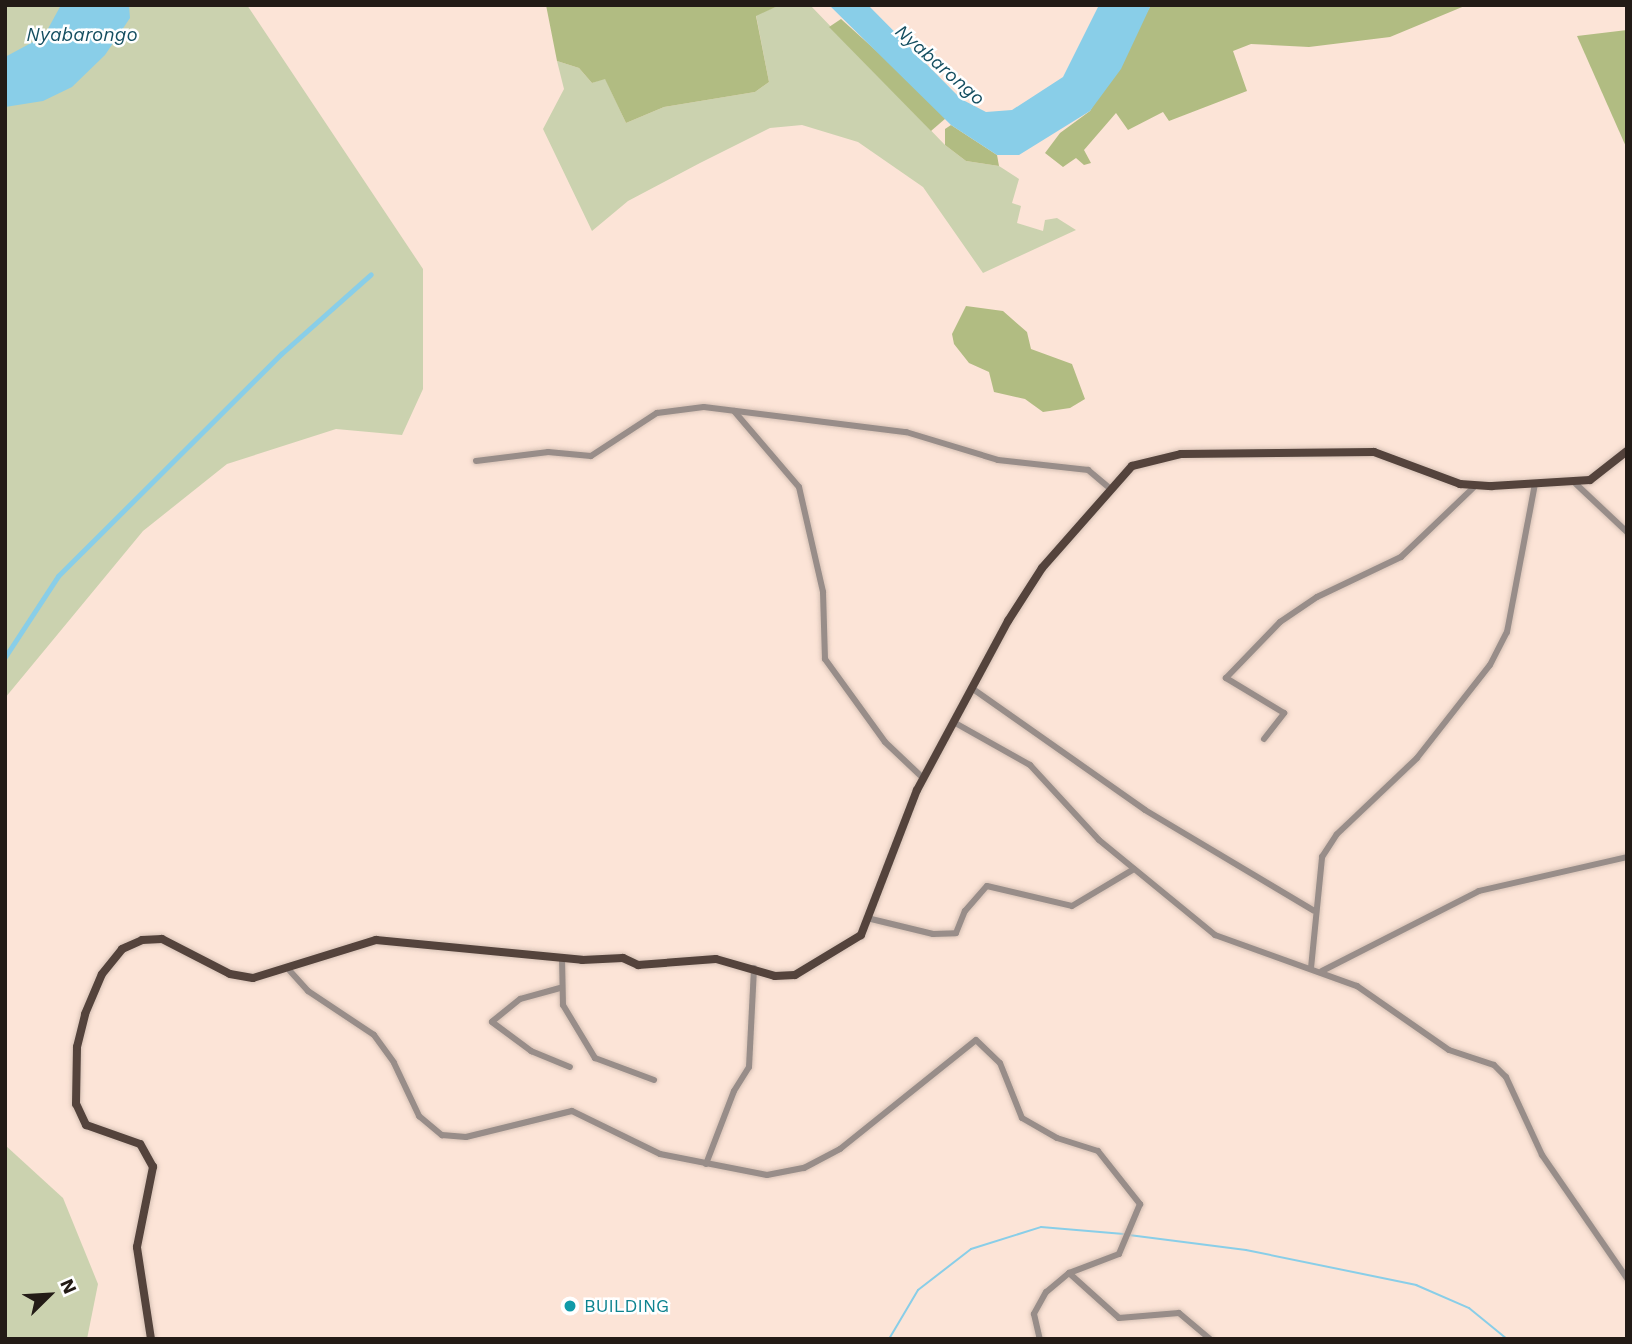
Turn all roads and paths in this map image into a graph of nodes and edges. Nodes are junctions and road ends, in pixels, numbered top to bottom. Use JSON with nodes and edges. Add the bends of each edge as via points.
{"nodes":[{"id":1,"x":734,"y":411,"type":"junction"},
{"id":2,"x":1627,"y":451,"type":"edge"},
{"id":3,"x":476,"y":461,"type":"dead end"},
{"id":4,"x":1575,"y":483,"type":"junction"},
{"id":5,"x":1535,"y":484,"type":"junction"},
{"id":6,"x":1108,"y":487,"type":"junction"},
{"id":7,"x":1474,"y":487,"type":"junction"},
{"id":8,"x":1627,"y":532,"type":"edge"},
{"id":9,"x":973,"y":689,"type":"junction"},
{"id":10,"x":957,"y":724,"type":"junction"},
{"id":11,"x":1264,"y":739,"type":"dead end"},
{"id":12,"x":923,"y":778,"type":"junction"},
{"id":13,"x":1627,"y":857,"type":"edge"},
{"id":14,"x":1134,"y":869,"type":"junction"},
{"id":15,"x":1313,"y":910,"type":"junction"},
{"id":16,"x":867,"y":918,"type":"junction"},
{"id":17,"x":562,"y":958,"type":"junction"},
{"id":18,"x":754,"y":968,"type":"junction"},
{"id":19,"x":1311,"y":968,"type":"junction"},
{"id":20,"x":290,"y":971,"type":"junction"},
{"id":21,"x":1322,"y":971,"type":"junction"},
{"id":22,"x":560,"y":988,"type":"junction"},
{"id":23,"x":570,"y":1067,"type":"dead end"},
{"id":24,"x":654,"y":1080,"type":"dead end"},
{"id":25,"x":706,"y":1164,"type":"junction"},
{"id":26,"x":1069,"y":1273,"type":"junction"},
{"id":27,"x":1627,"y":1278,"type":"edge"},
{"id":28,"x":151,"y":1339,"type":"edge"},
{"id":29,"x":1040,"y":1339,"type":"edge"},
{"id":30,"x":1210,"y":1339,"type":"edge"}],
"edges":[{"from":1,"to":3,"type":"street","via":[[704,407],[657,413],[591,456],[548,452]]},
{"from":1,"to":6,"type":"street","via":[[906,432],[998,460],[1088,470]]},
{"from":1,"to":12,"type":"street","via":[[799,487],[823,592],[825,659],[885,742]]},
{"from":2,"to":4,"type":"main road","via":[[1600,475]]},
{"from":4,"to":5,"type":"main road"},
{"from":4,"to":8,"type":"street"},
{"from":5,"to":7,"type":"main road"},
{"from":5,"to":15,"type":"street","via":[[1525,511],[1510,621],[1500,647],[1417,758],[1337,834],[1322,857]]},
{"from":6,"to":7,"type":"main road","via":[[1150,458],[1272,451],[1382,454]]},
{"from":6,"to":9,"type":"main road","via":[[1032,581]]},
{"from":7,"to":11,"type":"street","via":[[1401,557],[1317,597],[1280,622],[1226,678],[1284,713]]},
{"from":9,"to":10,"type":"main road"},
{"from":9,"to":15,"type":"street","via":[[1145,810]]},
{"from":10,"to":12,"type":"main road"},
{"from":10,"to":14,"type":"street","via":[[1030,765]]},
{"from":12,"to":16,"type":"main road"},
{"from":13,"to":21,"type":"street","via":[[1479,891]]},
{"from":14,"to":16,"type":"street","via":[[1072,906],[987,886],[965,911],[956,933],[933,934]]},
{"from":14,"to":19,"type":"street","via":[[1215,935]]},
{"from":15,"to":19,"type":"street"},
{"from":16,"to":18,"type":"main road","via":[[854,943],[794,975],[775,976]]},
{"from":17,"to":18,"type":"main road","via":[[623,958],[638,965],[666,966],[716,959]]},
{"from":17,"to":20,"type":"main road","via":[[376,940],[354,943]]},
{"from":17,"to":22,"type":"street"},
{"from":18,"to":25,"type":"street","via":[[749,1068],[734,1091]]},
{"from":19,"to":21,"type":"street"},
{"from":20,"to":25,"type":"street","via":[[308,991],[374,1035],[419,1116],[442,1135],[466,1138],[572,1111],[660,1154]]},
{"from":20,"to":28,"type":"main road","via":[[240,977],[162,939],[142,940],[112,957],[85,1014],[77,1047],[79,1113],[98,1133],[141,1144],[153,1167],[137,1247]]},
{"from":21,"to":27,"type":"street","via":[[1357,986],[1449,1050],[1494,1065],[1506,1077],[1542,1155]]},
{"from":22,"to":23,"type":"street","via":[[520,999],[492,1022],[531,1051]]},
{"from":22,"to":24,"type":"street","via":[[563,1005],[595,1058]]},
{"from":25,"to":26,"type":"street","via":[[767,1175],[804,1168],[875,1124],[952,1054],[976,1040],[1000,1063],[1023,1118],[1057,1138],[1098,1151],[1140,1204],[1119,1254]]},
{"from":26,"to":29,"type":"street","via":[[1037,1308]]},
{"from":26,"to":30,"type":"street","via":[[1119,1318],[1179,1313]]}]}
